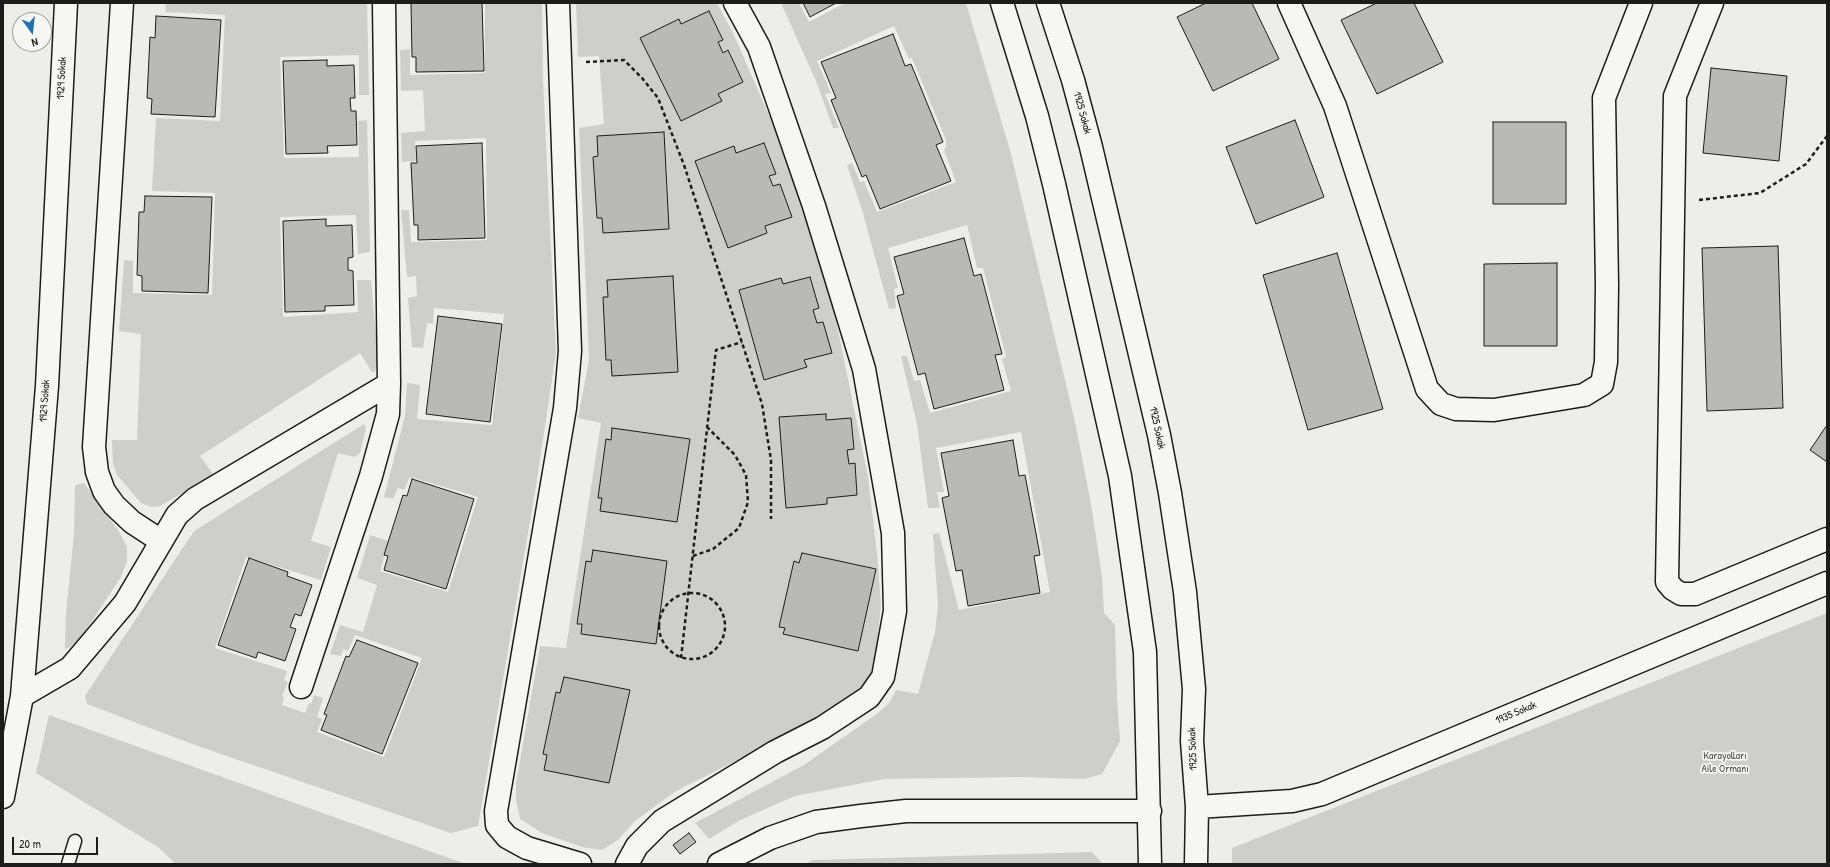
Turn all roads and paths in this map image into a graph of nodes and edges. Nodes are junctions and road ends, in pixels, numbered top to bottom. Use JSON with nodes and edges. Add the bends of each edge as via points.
{"nodes":[{"id":1,"x":66,"y":3,"type":"edge"},
{"id":2,"x":122,"y":3,"type":"edge"},
{"id":3,"x":384,"y":3,"type":"edge"},
{"id":4,"x":558,"y":3,"type":"edge"},
{"id":5,"x":735,"y":3,"type":"edge"},
{"id":6,"x":1002,"y":3,"type":"edge"},
{"id":7,"x":1048,"y":3,"type":"edge"},
{"id":8,"x":1289,"y":3,"type":"edge"},
{"id":9,"x":1641,"y":3,"type":"edge"},
{"id":10,"x":1712,"y":3,"type":"edge"},
{"id":11,"x":559,"y":64,"type":"junction"},
{"id":12,"x":1827,"y":136,"type":"edge"},
{"id":13,"x":1674,"y":203,"type":"junction"},
{"id":14,"x":742,"y":342,"type":"junction"},
{"id":15,"x":389,"y":384,"type":"junction"},
{"id":16,"x":707,"y":428,"type":"junction"},
{"id":17,"x":771,"y":519,"type":"dead end"},
{"id":18,"x":1827,"y":539,"type":"edge"},
{"id":19,"x":161,"y":541,"type":"junction"},
{"id":20,"x":693,"y":556,"type":"junction"},
{"id":21,"x":1827,"y":583,"type":"edge"},
{"id":22,"x":689,"y":593,"type":"junction"},
{"id":23,"x":681,"y":658,"type":"junction"},
{"id":24,"x":301,"y":687,"type":"dead end"},
{"id":25,"x":22,"y":696,"type":"junction"},
{"id":26,"x":3,"y":797,"type":"edge"},
{"id":27,"x":1197,"y":807,"type":"junction"},
{"id":28,"x":1150,"y":811,"type":"junction"},
{"id":29,"x":75,"y":840,"type":"dead end"},
{"id":30,"x":68,"y":864,"type":"edge"},
{"id":31,"x":580,"y":864,"type":"edge"},
{"id":32,"x":627,"y":864,"type":"edge"},
{"id":33,"x":719,"y":864,"type":"edge"},
{"id":34,"x":1150,"y":864,"type":"edge"},
{"id":35,"x":1196,"y":864,"type":"edge"}],
"edges":[{"from":1,"to":25,"type":"street","name":"1929 Sokak","via":[[47,386]]},
{"from":2,"to":19,"type":"street","via":[[94,446],[97,472],[104,491],[132,522]]},
{"from":3,"to":15,"type":"street"},
{"from":4,"to":11,"type":"street"},
{"from":5,"to":32,"type":"street","via":[[761,54],[814,206],[864,369],[893,533],[895,611],[883,677],[869,698],[662,821],[637,846]]},
{"from":6,"to":28,"type":"street","via":[[1037,116],[1052,176],[1120,476],[1145,652]]},
{"from":7,"to":27,"type":"street","name":"1925 Sokak","via":[[1091,147],[1158,428],[1169,486],[1185,592],[1194,689],[1192,741]]},
{"from":8,"to":9,"type":"street","via":[[1335,106],[1427,389],[1441,404],[1456,409],[1494,410],[1584,395],[1602,384],[1606,362],[1608,285],[1604,98]]},
{"from":10,"to":13,"type":"street","via":[[1675,96]]},
{"from":11,"to":14,"type":"path","via":[[624,60],[658,98],[684,164]]},
{"from":11,"to":31,"type":"street","via":[[570,351],[565,408],[496,811],[497,826],[506,837],[527,848]]},
{"from":12,"to":13,"type":"path","via":[[1806,164],[1760,193]]},
{"from":13,"to":18,"type":"street","via":[[1668,582],[1672,589],[1681,594],[1695,594]]},
{"from":14,"to":16,"type":"path","via":[[716,350]]},
{"from":14,"to":17,"type":"path","via":[[762,404],[771,460]]},
{"from":15,"to":19,"type":"street","via":[[195,499],[177,515]]},
{"from":15,"to":24,"type":"street","via":[[388,414],[371,476]]},
{"from":16,"to":20,"type":"path"},
{"from":16,"to":20,"type":"path","via":[[735,455],[746,475],[748,502],[739,528],[713,550]]},
{"from":19,"to":25,"type":"street","via":[[125,603],[70,668]]},
{"from":20,"to":22,"type":"path"},
{"from":21,"to":27,"type":"street","name":"1935 Sokak","via":[[1322,794],[1292,801]]},
{"from":22,"to":23,"type":"path"},
{"from":22,"to":23,"type":"path","via":[[674,598],[666,605],[658,625],[664,645]]},
{"from":22,"to":23,"type":"path","via":[[705,596],[714,602],[721,610],[724,632],[713,651],[703,657]]},
{"from":25,"to":26,"type":"street","name":"1929 Sokak"},
{"from":27,"to":35,"type":"street","name":"1925 Sokak"},
{"from":28,"to":33,"type":"street","via":[[906,811],[861,816],[816,822],[770,838]]},
{"from":28,"to":34,"type":"street"},
{"from":29,"to":30,"type":"lane"}]}
